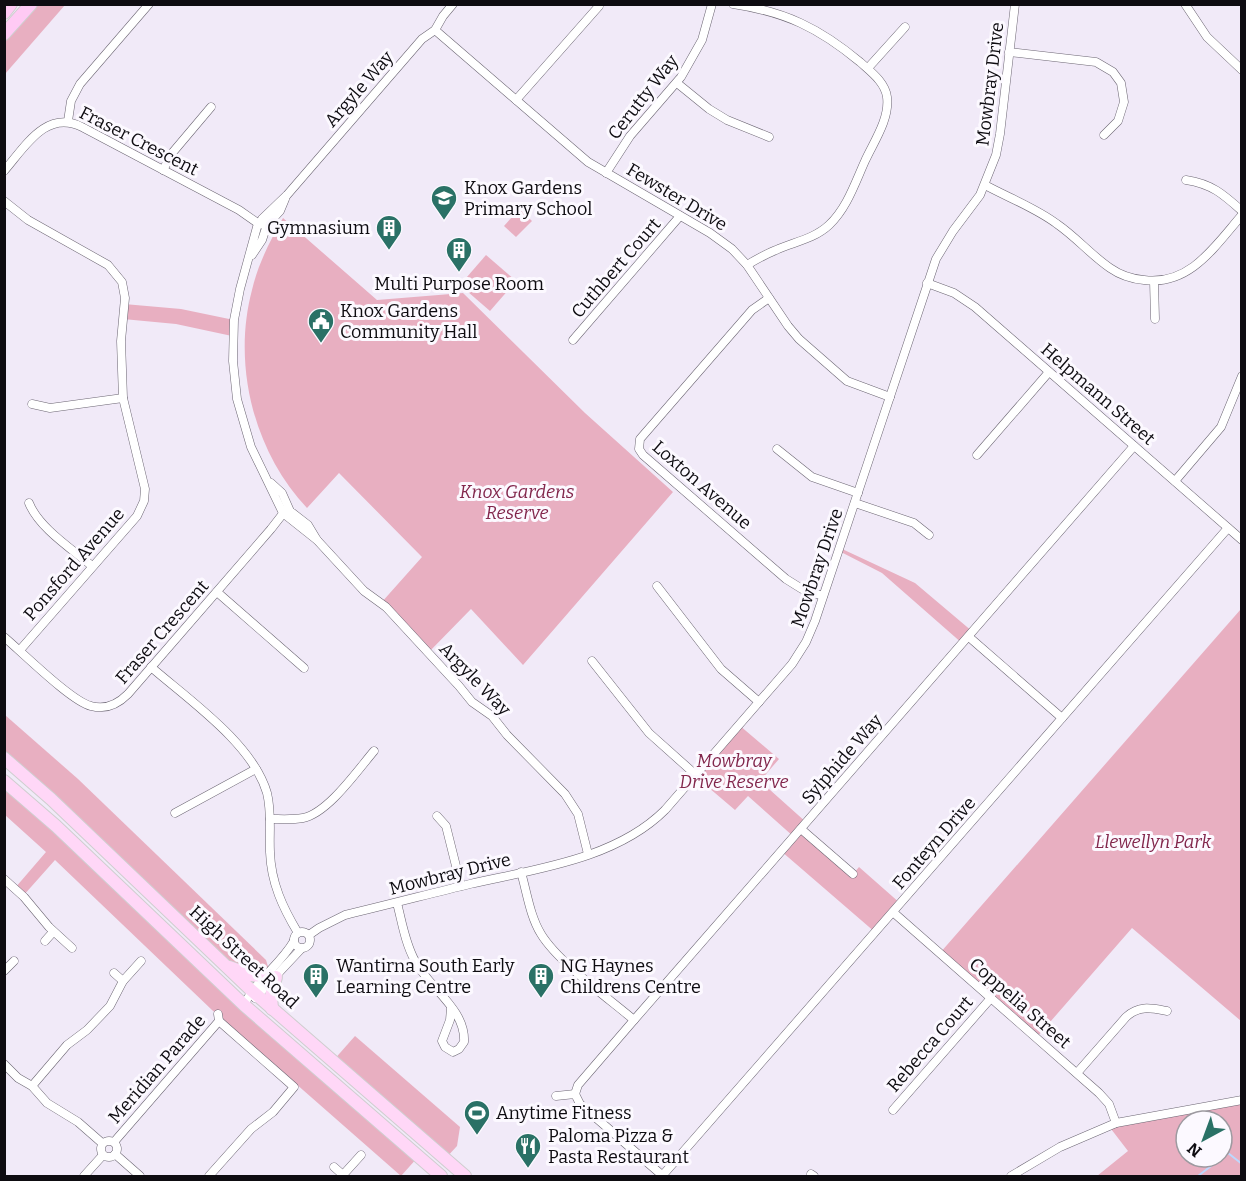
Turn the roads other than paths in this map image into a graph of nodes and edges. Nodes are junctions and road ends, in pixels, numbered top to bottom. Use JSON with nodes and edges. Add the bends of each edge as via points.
{"nodes":[{"id":1,"x":11,"y":4,"type":"edge"},
{"id":2,"x":31,"y":4,"type":"edge"},
{"id":3,"x":149,"y":4,"type":"edge"},
{"id":4,"x":453,"y":4,"type":"edge"},
{"id":5,"x":712,"y":4,"type":"edge"},
{"id":6,"x":733,"y":4,"type":"edge"},
{"id":7,"x":1014,"y":4,"type":"edge"},
{"id":8,"x":1185,"y":4,"type":"edge"},
{"id":9,"x":599,"y":6,"type":"edge"},
{"id":10,"x":4,"y":13,"type":"edge"},
{"id":11,"x":905,"y":27,"type":"dead end"},
{"id":12,"x":435,"y":30,"type":"junction"},
{"id":13,"x":4,"y":34,"type":"edge"},
{"id":14,"x":1009,"y":52,"type":"junction"},
{"id":15,"x":868,"y":69,"type":"junction"},
{"id":16,"x":1242,"y":70,"type":"edge"},
{"id":17,"x":677,"y":83,"type":"junction"},
{"id":18,"x":516,"y":100,"type":"junction"},
{"id":19,"x":211,"y":107,"type":"dead end"},
{"id":20,"x":68,"y":121,"type":"junction"},
{"id":21,"x":1104,"y":135,"type":"dead end"},
{"id":22,"x":769,"y":137,"type":"dead end"},
{"id":23,"x":163,"y":170,"type":"junction"},
{"id":24,"x":4,"y":171,"type":"edge"},
{"id":25,"x":606,"y":173,"type":"junction"},
{"id":26,"x":1186,"y":180,"type":"dead end"},
{"id":27,"x":985,"y":185,"type":"junction"},
{"id":28,"x":4,"y":201,"type":"edge"},
{"id":29,"x":1242,"y":213,"type":"edge"},
{"id":30,"x":680,"y":216,"type":"junction"},
{"id":31,"x":263,"y":223,"type":"junction"},
{"id":32,"x":747,"y":265,"type":"junction"},
{"id":33,"x":1154,"y":281,"type":"junction"},
{"id":34,"x":927,"y":283,"type":"junction"},
{"id":35,"x":769,"y":298,"type":"junction"},
{"id":36,"x":1155,"y":319,"type":"dead end"},
{"id":37,"x":573,"y":340,"type":"dead end"},
{"id":38,"x":1049,"y":372,"type":"junction"},
{"id":39,"x":1242,"y":376,"type":"edge"},
{"id":40,"x":890,"y":397,"type":"junction"},
{"id":41,"x":123,"y":398,"type":"junction"},
{"id":42,"x":32,"y":404,"type":"dead end"},
{"id":43,"x":1134,"y":446,"type":"junction"},
{"id":44,"x":777,"y":449,"type":"dead end"},
{"id":45,"x":976,"y":455,"type":"dead end"},
{"id":46,"x":1175,"y":481,"type":"junction"},
{"id":47,"x":858,"y":493,"type":"junction"},
{"id":48,"x":29,"y":503,"type":"dead end"},
{"id":49,"x":855,"y":503,"type":"junction"},
{"id":50,"x":288,"y":513,"type":"junction"},
{"id":51,"x":1228,"y":528,"type":"junction"},
{"id":52,"x":928,"y":535,"type":"dead end"},
{"id":53,"x":1242,"y":540,"type":"edge"},
{"id":54,"x":92,"y":566,"type":"junction"},
{"id":55,"x":657,"y":586,"type":"dead end"},
{"id":56,"x":217,"y":592,"type":"junction"},
{"id":57,"x":823,"y":596,"type":"junction"},
{"id":58,"x":4,"y":637,"type":"edge"},
{"id":59,"x":969,"y":637,"type":"junction"},
{"id":60,"x":20,"y":650,"type":"junction"},
{"id":61,"x":592,"y":661,"type":"dead end"},
{"id":62,"x":151,"y":667,"type":"junction"},
{"id":63,"x":304,"y":668,"type":"dead end"},
{"id":64,"x":759,"y":702,"type":"junction"},
{"id":65,"x":1062,"y":718,"type":"junction"},
{"id":66,"x":374,"y":751,"type":"dead end"},
{"id":67,"x":4,"y":758,"type":"edge"},
{"id":68,"x":256,"y":769,"type":"junction"},
{"id":69,"x":696,"y":775,"type":"junction"},
{"id":70,"x":4,"y":781,"type":"edge"},
{"id":71,"x":175,"y":813,"type":"dead end"},
{"id":72,"x":437,"y":816,"type":"dead end"},
{"id":73,"x":270,"y":819,"type":"junction"},
{"id":74,"x":801,"y":829,"type":"junction"},
{"id":75,"x":588,"y":855,"type":"junction"},
{"id":76,"x":118,"y":863,"type":"junction"},
{"id":77,"x":521,"y":872,"type":"junction"},
{"id":78,"x":853,"y":874,"type":"dead end"},
{"id":79,"x":4,"y":879,"type":"edge"},
{"id":80,"x":113,"y":881,"type":"junction"},
{"id":81,"x":461,"y":886,"type":"junction"},
{"id":82,"x":397,"y":903,"type":"junction"},
{"id":83,"x":894,"y":913,"type":"junction"},
{"id":84,"x":53,"y":932,"type":"junction"},
{"id":85,"x":298,"y":933,"type":"junction"},
{"id":86,"x":309,"y":935,"type":"junction"},
{"id":87,"x":45,"y":941,"type":"dead end"},
{"id":88,"x":294,"y":941,"type":"junction"},
{"id":89,"x":72,"y":948,"type":"dead end"},
{"id":90,"x":301,"y":949,"type":"junction"},
{"id":91,"x":14,"y":961,"type":"dead end"},
{"id":92,"x":141,"y":961,"type":"dead end"},
{"id":93,"x":222,"y":964,"type":"junction"},
{"id":94,"x":5,"y":970,"type":"edge"},
{"id":95,"x":114,"y":973,"type":"dead end"},
{"id":96,"x":270,"y":976,"type":"junction"},
{"id":97,"x":123,"y":981,"type":"junction"},
{"id":98,"x":254,"y":993,"type":"junction"},
{"id":99,"x":991,"y":998,"type":"junction"},
{"id":100,"x":243,"y":1005,"type":"junction"},
{"id":101,"x":451,"y":1008,"type":"junction"},
{"id":102,"x":272,"y":1009,"type":"junction"},
{"id":103,"x":1167,"y":1011,"type":"dead end"},
{"id":104,"x":634,"y":1020,"type":"junction"},
{"id":105,"x":4,"y":1064,"type":"edge"},
{"id":106,"x":1077,"y":1073,"type":"junction"},
{"id":107,"x":32,"y":1086,"type":"junction"},
{"id":108,"x":575,"y":1094,"type":"junction"},
{"id":109,"x":556,"y":1096,"type":"dead end"},
{"id":110,"x":1242,"y":1100,"type":"edge"},
{"id":111,"x":893,"y":1110,"type":"dead end"},
{"id":112,"x":1116,"y":1123,"type":"junction"},
{"id":113,"x":114,"y":1142,"type":"junction"},
{"id":114,"x":102,"y":1143,"type":"junction"},
{"id":115,"x":115,"y":1154,"type":"junction"},
{"id":116,"x":103,"y":1155,"type":"junction"},
{"id":117,"x":361,"y":1155,"type":"dead end"},
{"id":118,"x":440,"y":1155,"type":"junction"},
{"id":119,"x":334,"y":1167,"type":"dead end"},
{"id":120,"x":84,"y":1176,"type":"edge"},
{"id":121,"x":140,"y":1176,"type":"edge"},
{"id":122,"x":209,"y":1176,"type":"edge"},
{"id":123,"x":342,"y":1176,"type":"edge"},
{"id":124,"x":441,"y":1176,"type":"edge"},
{"id":125,"x":447,"y":1176,"type":"edge"},
{"id":126,"x":465,"y":1176,"type":"edge"},
{"id":127,"x":662,"y":1176,"type":"edge"},
{"id":128,"x":1011,"y":1176,"type":"edge"}],
"edges":[{"from":1,"to":10,"type":"highway"},
{"from":2,"to":13,"type":"highway"},
{"from":3,"to":20,"type":"street","via":[[80,84],[71,101]]},
{"from":4,"to":12,"type":"street","name":"Argyle Way"},
{"from":5,"to":17,"type":"street","name":"Cerutty Way","via":[[702,40]]},
{"from":6,"to":15,"type":"street","via":[[803,23],[832,39]]},
{"from":7,"to":14,"type":"street","name":"Mowbray Drive"},
{"from":8,"to":16,"type":"street","via":[[1207,37]]},
{"from":9,"to":18,"type":"street"},
{"from":11,"to":15,"type":"street"},
{"from":12,"to":18,"type":"street","name":"Fewster Drive"},
{"from":12,"to":31,"type":"street","name":"Argyle Way","via":[[422,39]]},
{"from":14,"to":21,"type":"street","via":[[1096,62],[1113,72],[1121,83],[1124,102],[1118,121]]},
{"from":14,"to":27,"type":"street","name":"Mowbray Drive","via":[[1000,140]]},
{"from":15,"to":32,"type":"street","via":[[884,87],[886,112],[843,208],[820,232]]},
{"from":17,"to":22,"type":"street","via":[[727,120]]},
{"from":17,"to":25,"type":"street","name":"Cerutty Way","via":[[630,136]]},
{"from":18,"to":25,"type":"street","name":"Fewster Drive","via":[[581,157]]},
{"from":19,"to":23,"type":"street"},
{"from":20,"to":23,"type":"street","name":"Fraser Crescent"},
{"from":20,"to":24,"type":"street","name":"Fraser Crescent","via":[[42,129]]},
{"from":23,"to":31,"type":"street","name":"Fraser Crescent"},
{"from":25,"to":30,"type":"street","name":"Fewster Drive"},
{"from":26,"to":29,"type":"street","via":[[1218,191]]},
{"from":27,"to":33,"type":"street","via":[[1050,219],[1117,273]]},
{"from":27,"to":34,"type":"street","name":"Mowbray Drive","via":[[944,244]]},
{"from":28,"to":41,"type":"street","name":"Ponsford Avenue","via":[[28,220],[108,265],[120,277],[125,293]]},
{"from":29,"to":33,"type":"street","via":[[1196,266],[1177,276]]},
{"from":30,"to":32,"type":"street","name":"Fewster Drive","via":[[721,240]]},
{"from":30,"to":37,"type":"street","name":"Cuthbert Court"},
{"from":31,"to":50,"type":"street","via":[[240,289],[234,320],[233,372],[251,447]]},
{"from":32,"to":35,"type":"street","name":"Fewster Drive"},
{"from":33,"to":36,"type":"street"},
{"from":34,"to":38,"type":"street","name":"Helpmann Street","via":[[968,301]]},
{"from":34,"to":40,"type":"street","name":"Mowbray Drive"},
{"from":35,"to":40,"type":"street","name":"Fewster Drive","via":[[794,333],[841,376],[852,384]]},
{"from":35,"to":57,"type":"street","name":"Loxton Avenue","via":[[752,310],[678,394],[640,439],[639,449],[786,579]]},
{"from":38,"to":43,"type":"street","name":"Helpmann Street"},
{"from":38,"to":45,"type":"street"},
{"from":39,"to":46,"type":"street","via":[[1221,427]]},
{"from":40,"to":47,"type":"street","name":"Mowbray Drive"},
{"from":41,"to":42,"type":"street","via":[[50,408]]},
{"from":41,"to":54,"type":"street","name":"Ponsford Avenue","via":[[145,484],[144,501],[133,521]]},
{"from":43,"to":46,"type":"street","name":"Helpmann Street"},
{"from":43,"to":59,"type":"street","name":"Sylphide Way"},
{"from":44,"to":47,"type":"street","via":[[812,477]]},
{"from":46,"to":51,"type":"street","name":"Helpmann Street"},
{"from":47,"to":49,"type":"street","name":"Mowbray Drive"},
{"from":48,"to":54,"type":"street","via":[[41,522]]},
{"from":49,"to":52,"type":"street","via":[[914,523]]},
{"from":49,"to":57,"type":"street","name":"Mowbray Drive"},
{"from":50,"to":56,"type":"street","name":"Fraser Crescent"},
{"from":50,"to":75,"type":"street","name":"Argyle Way","via":[[368,595],[386,607],[472,702],[492,716],[565,794],[578,814]]},
{"from":51,"to":53,"type":"street","name":"Helpmann Street"},
{"from":51,"to":65,"type":"street","name":"Fonteyn Drive"},
{"from":54,"to":60,"type":"street","name":"Ponsford Avenue"},
{"from":55,"to":64,"type":"street","via":[[721,669]]},
{"from":56,"to":62,"type":"street","name":"Fraser Crescent"},
{"from":56,"to":63,"type":"street"},
{"from":57,"to":64,"type":"street","name":"Mowbray Drive","via":[[803,648]]},
{"from":58,"to":60,"type":"street","name":"Fraser Crescent"},
{"from":59,"to":65,"type":"street"},
{"from":59,"to":74,"type":"street","name":"Sylphide Way"},
{"from":60,"to":62,"type":"street","name":"Fraser Crescent","via":[[76,699],[91,706],[118,703]]},
{"from":61,"to":69,"type":"street","via":[[649,733]]},
{"from":62,"to":68,"type":"street","via":[[234,740]]},
{"from":64,"to":69,"type":"street","name":"Mowbray Drive"},
{"from":65,"to":83,"type":"street","name":"Fonteyn Drive"},
{"from":66,"to":73,"type":"street","via":[[328,804],[314,814],[298,819]]},
{"from":67,"to":76,"type":"main road","name":"High Street Road"},
{"from":68,"to":71,"type":"street"},
{"from":68,"to":73,"type":"street","via":[[267,793]]},
{"from":69,"to":75,"type":"street","name":"Mowbray Drive","via":[[650,825],[616,845]]},
{"from":70,"to":80,"type":"main road","name":"High Street Road"},
{"from":72,"to":81,"type":"street","via":[[446,826]]},
{"from":73,"to":85,"type":"street","via":[[274,882]]},
{"from":74,"to":78,"type":"street"},
{"from":74,"to":104,"type":"street","name":"Sylphide Way"},
{"from":75,"to":77,"type":"street","name":"Mowbray Drive"},
{"from":76,"to":80,"type":"main road","via":[[118,876]]},
{"from":76,"to":93,"type":"main road","name":"High Street Road"},
{"from":77,"to":81,"type":"street","name":"Mowbray Drive"},
{"from":77,"to":104,"type":"street","via":[[533,916],[545,940]]},
{"from":79,"to":84,"type":"street"},
{"from":80,"to":100,"type":"main road","name":"High Street Road"},
{"from":81,"to":82,"type":"street","name":"Mowbray Drive"},
{"from":82,"to":86,"type":"street","name":"Mowbray Drive","via":[[345,915]]},
{"from":82,"to":101,"type":"street","via":[[413,957]]},
{"from":83,"to":99,"type":"street","name":"Coppelia Street"},
{"from":83,"to":127,"type":"street","name":"Fonteyn Drive"},
{"from":84,"to":87,"type":"street"},
{"from":84,"to":89,"type":"street"},
{"from":85,"to":86,"type":"street"},
{"from":85,"to":88,"type":"street","name":"Mowbray Drive"},
{"from":86,"to":90,"type":"street","name":"Mowbray Drive","via":[[310,944]]},
{"from":88,"to":90,"type":"street"},
{"from":88,"to":96,"type":"street","name":"Mowbray Drive"},
{"from":90,"to":96,"type":"street","name":"Mowbray Drive"},
{"from":91,"to":94,"type":"street"},
{"from":92,"to":97,"type":"street"},
{"from":93,"to":96,"type":"main road","via":[[251,975]]},
{"from":93,"to":98,"type":"main road","name":"High Street Road"},
{"from":95,"to":97,"type":"street"},
{"from":96,"to":98,"type":"street","name":"Mowbray Drive"},
{"from":96,"to":102,"type":"main road"},
{"from":97,"to":107,"type":"street","via":[[110,1006]]},
{"from":98,"to":100,"type":"street","name":"Mowbray Drive"},
{"from":98,"to":102,"type":"main road","name":"High Street Road"},
{"from":99,"to":106,"type":"street","name":"Coppelia Street"},
{"from":99,"to":111,"type":"street","name":"Rebecca Court"},
{"from":100,"to":124,"type":"main road","name":"High Street Road"},
{"from":101,"to":101,"type":"street","via":[[460,1021],[464,1038],[461,1048],[453,1052],[442,1041]]},
{"from":102,"to":118,"type":"main road","name":"High Street Road"},
{"from":103,"to":106,"type":"street","via":[[1143,1008],[1129,1014]]},
{"from":104,"to":108,"type":"street","name":"Sylphide Way","via":[[578,1085]]},
{"from":105,"to":107,"type":"street"},
{"from":106,"to":112,"type":"street","name":"Coppelia Street","via":[[1107,1100]]},
{"from":107,"to":114,"type":"street","via":[[47,1103]]},
{"from":108,"to":109,"type":"street"},
{"from":108,"to":127,"type":"street","via":[[580,1104]]},
{"from":110,"to":112,"type":"street"},
{"from":112,"to":128,"type":"street","via":[[1067,1143]]},
{"from":113,"to":114,"type":"street"},
{"from":113,"to":115,"type":"street"},
{"from":113,"to":122,"type":"street","name":"Meridian Parade","via":[[218,1018],[294,1087]]},
{"from":114,"to":116,"type":"street"},
{"from":115,"to":116,"type":"street"},
{"from":115,"to":121,"type":"street"},
{"from":116,"to":120,"type":"street"},
{"from":117,"to":123,"type":"street"},
{"from":118,"to":125,"type":"main road"},
{"from":118,"to":126,"type":"main road","name":"High Street Road"},
{"from":119,"to":123,"type":"street"}]}
